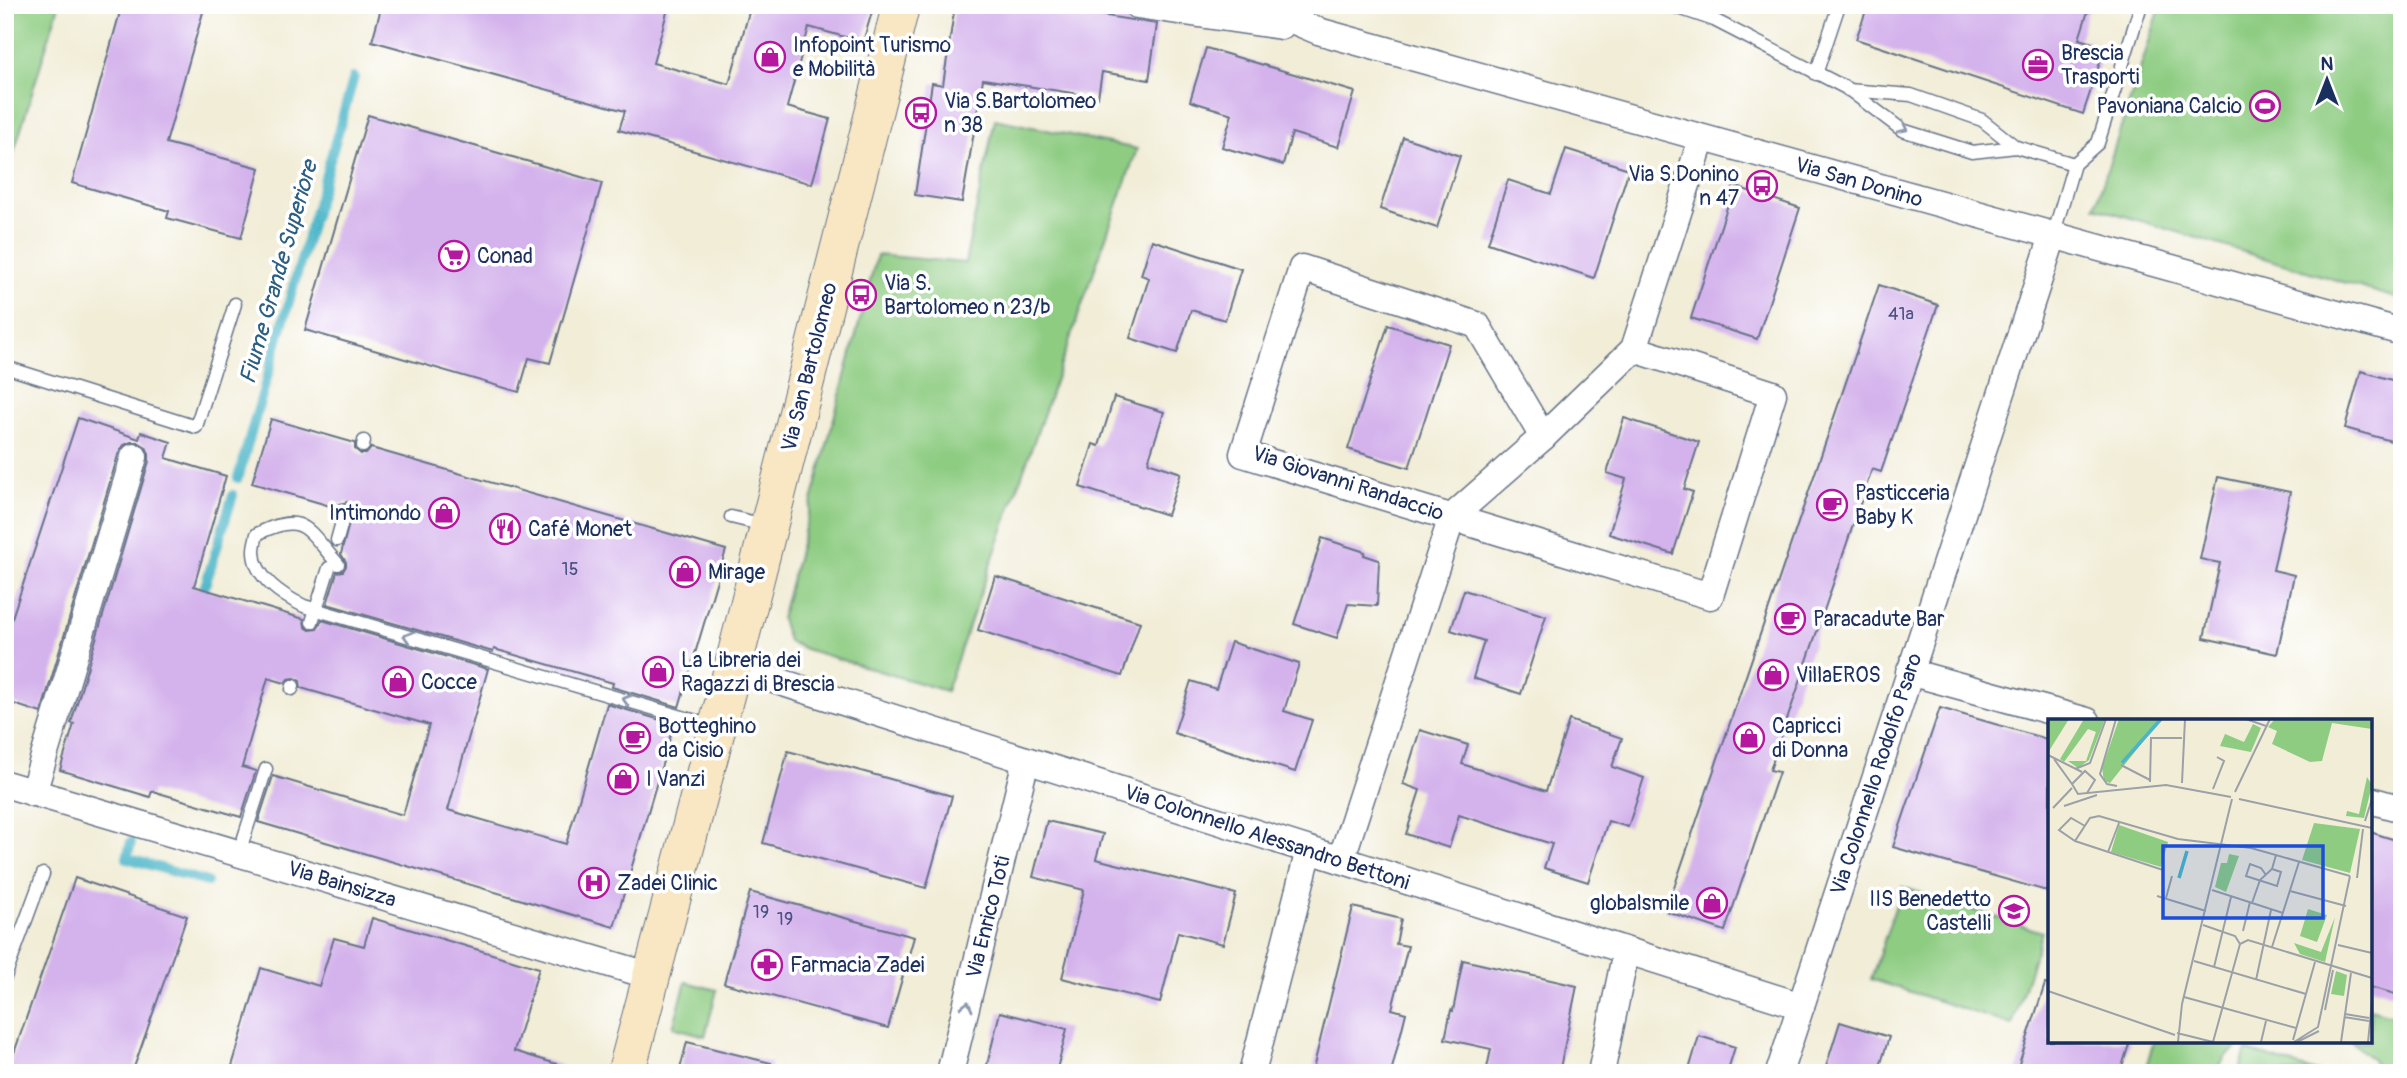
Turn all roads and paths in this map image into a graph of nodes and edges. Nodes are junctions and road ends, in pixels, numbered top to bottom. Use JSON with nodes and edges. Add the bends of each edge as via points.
{"nodes":[{"id":1,"x":901,"y":5,"type":"edge"},
{"id":2,"x":1137,"y":5,"type":"edge"},
{"id":3,"x":1256,"y":5,"type":"edge"},
{"id":4,"x":1670,"y":5,"type":"edge"},
{"id":5,"x":1839,"y":5,"type":"edge"},
{"id":6,"x":2141,"y":5,"type":"edge"},
{"id":7,"x":1318,"y":31,"type":"junction"},
{"id":8,"x":1816,"y":74,"type":"junction"},
{"id":9,"x":1847,"y":89,"type":"junction"},
{"id":10,"x":1702,"y":138,"type":"junction"},
{"id":11,"x":2016,"y":148,"type":"junction"},
{"id":12,"x":2074,"y":164,"type":"junction"},
{"id":13,"x":2053,"y":236,"type":"junction"},
{"id":14,"x":234,"y":304,"type":"dead end"},
{"id":15,"x":2402,"y":332,"type":"edge"},
{"id":16,"x":1634,"y":349,"type":"junction"},
{"id":17,"x":5,"y":368,"type":"edge"},
{"id":18,"x":1543,"y":437,"type":"junction"},
{"id":19,"x":134,"y":457,"type":"dead end"},
{"id":20,"x":345,"y":510,"type":"dead end"},
{"id":21,"x":731,"y":517,"type":"dead end"},
{"id":22,"x":1452,"y":517,"type":"junction"},
{"id":23,"x":769,"y":527,"type":"junction"},
{"id":24,"x":337,"y":540,"type":"dead end"},
{"id":25,"x":314,"y":616,"type":"junction"},
{"id":26,"x":733,"y":667,"type":"junction"},
{"id":27,"x":1909,"y":671,"type":"junction"},
{"id":28,"x":2080,"y":719,"type":"edge"},
{"id":29,"x":716,"y":727,"type":"junction"},
{"id":30,"x":1026,"y":760,"type":"junction"},
{"id":31,"x":266,"y":769,"type":"dead end"},
{"id":32,"x":5,"y":784,"type":"edge"},
{"id":33,"x":33,"y":793,"type":"junction"},
{"id":34,"x":2372,"y":801,"type":"edge"},
{"id":35,"x":2402,"y":809,"type":"edge"},
{"id":36,"x":1309,"y":850,"type":"junction"},
{"id":37,"x":239,"y":853,"type":"junction"},
{"id":38,"x":1341,"y":860,"type":"junction"},
{"id":39,"x":43,"y":874,"type":"dead end"},
{"id":40,"x":1626,"y":951,"type":"junction"},
{"id":41,"x":651,"y":975,"type":"junction"},
{"id":42,"x":5,"y":977,"type":"edge"},
{"id":43,"x":1801,"y":1006,"type":"junction"},
{"id":44,"x":626,"y":1073,"type":"edge"},
{"id":45,"x":950,"y":1073,"type":"edge"},
{"id":46,"x":1252,"y":1073,"type":"edge"},
{"id":47,"x":1601,"y":1073,"type":"edge"},
{"id":48,"x":1779,"y":1073,"type":"edge"}],
"edges":[{"from":1,"to":23,"type":"street","name":"Via San Bartolomeo"},
{"from":2,"to":7,"type":"street","name":"Via San Donino"},
{"from":3,"to":7,"type":"street","name":"Via San Donino"},
{"from":4,"to":8,"type":"lane","via":[[1714,20]]},
{"from":5,"to":8,"type":"lane"},
{"from":6,"to":12,"type":"lane","via":[[2098,143]]},
{"from":7,"to":10,"type":"street","name":"Via San Donino"},
{"from":8,"to":9,"type":"lane"},
{"from":9,"to":11,"type":"lane","via":[[1911,95],[1982,120]]},
{"from":9,"to":11,"type":"lane","one_way":true,"via":[[1902,130],[1972,152]]},
{"from":10,"to":13,"type":"street","name":"Via San Donino"},
{"from":10,"to":16,"type":"street","name":"Via Giovanni Randaccio"},
{"from":11,"to":12,"type":"lane"},
{"from":12,"to":13,"type":"lane"},
{"from":13,"to":15,"type":"street","name":"Via San Donino"},
{"from":13,"to":27,"type":"street","name":"Via Colonnello Rodolfo Psaro"},
{"from":14,"to":17,"type":"lane","via":[[196,427]]},
{"from":16,"to":18,"type":"street","name":"Via Giovanni Randaccio"},
{"from":16,"to":22,"type":"street","name":"Via Giovanni Randaccio","via":[[1773,394],[1710,596]]},
{"from":18,"to":22,"type":"street","name":"Via Giovanni Randaccio"},
{"from":18,"to":22,"type":"street","name":"Via Giovanni Randaccio","via":[[1477,325],[1302,268],[1243,454]]},
{"from":19,"to":33,"type":"street"},
{"from":20,"to":24,"type":"lane"},
{"from":21,"to":23,"type":"lane"},
{"from":22,"to":38,"type":"street","name":"Via Giovanni Randaccio"},
{"from":23,"to":26,"type":"street","name":"Via San Bartolomeo"},
{"from":25,"to":25,"type":"lane","via":[[277,591],[256,565],[257,534],[279,523],[304,526],[333,566]]},
{"from":29,"to":25,"type":"lane","one_way":true},
{"from":26,"to":29,"type":"street","name":"Via San Bartolomeo"},
{"from":26,"to":30,"type":"street","name":"Via Colonnello Alessandro Bettoni"},
{"from":27,"to":28,"type":"street"},
{"from":27,"to":43,"type":"street","name":"Via Colonnello Rodolfo Psaro"},
{"from":29,"to":41,"type":"street","name":"Via San Bartolomeo"},
{"from":30,"to":36,"type":"street","name":"Via Colonnello Alessandro Bettoni"},
{"from":45,"to":30,"type":"street","name":"Via Enrico Toti","one_way":true},
{"from":31,"to":37,"type":"lane"},
{"from":32,"to":33,"type":"street","name":"Via Bainsizza"},
{"from":33,"to":37,"type":"street","name":"Via Bainsizza"},
{"from":34,"to":35,"type":"street"},
{"from":36,"to":38,"type":"street","name":"Via Colonnello Alessandro Bettoni"},
{"from":36,"to":46,"type":"street"},
{"from":37,"to":41,"type":"street","name":"Via Bainsizza"},
{"from":38,"to":40,"type":"street","name":"Via Colonnello Alessandro Bettoni"},
{"from":39,"to":42,"type":"lane"},
{"from":40,"to":43,"type":"street","name":"Via Colonnello Alessandro Bettoni"},
{"from":40,"to":47,"type":"street"},
{"from":41,"to":44,"type":"street","name":"Via San Bartolomeo"},
{"from":43,"to":48,"type":"street","name":"Via Colonnello Rodolfo Psaro"}]}
